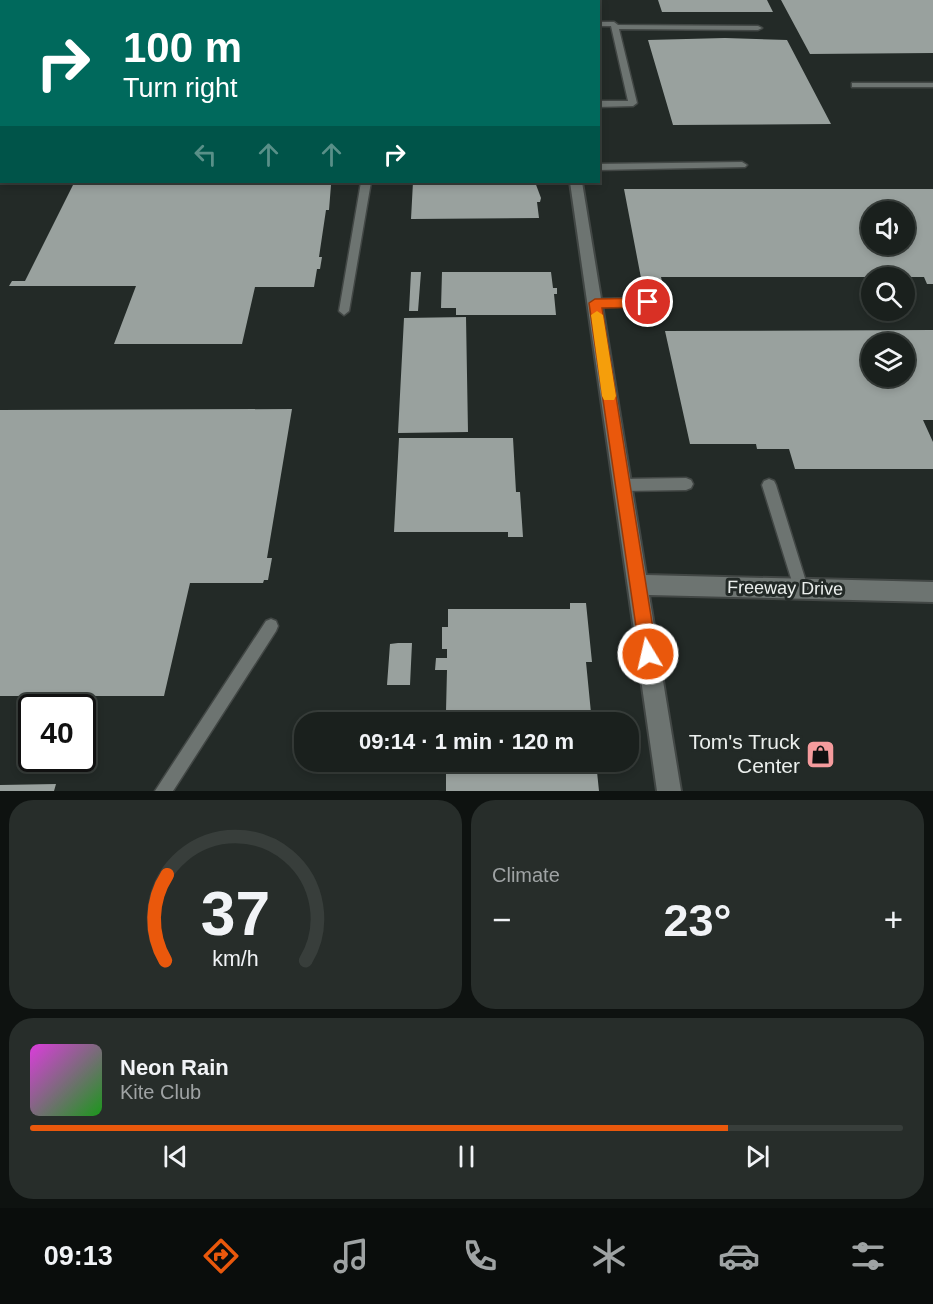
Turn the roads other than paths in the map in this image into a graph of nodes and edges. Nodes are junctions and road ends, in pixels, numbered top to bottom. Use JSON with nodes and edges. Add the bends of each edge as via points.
{"nodes":[{"id":1,"x":600,"y":24,"type":"edge"},
{"id":2,"x":615,"y":27,"type":"junction"},
{"id":3,"x":758,"y":28,"type":"dead end"},
{"id":4,"x":855,"y":85,"type":"dead end"},
{"id":5,"x":933,"y":85,"type":"edge"},
{"id":6,"x":600,"y":104,"type":"edge"},
{"id":7,"x":742,"y":165,"type":"dead end"},
{"id":8,"x":600,"y":167,"type":"edge"},
{"id":9,"x":366,"y":183,"type":"edge"},
{"id":10,"x":576,"y":183,"type":"edge"},
{"id":11,"x":648,"y":302,"type":"dead end"},
{"id":12,"x":595,"y":303,"type":"junction"},
{"id":13,"x":344,"y":311,"type":"dead end"},
{"id":14,"x":686,"y":484,"type":"dead end"},
{"id":15,"x":623,"y":485,"type":"junction"},
{"id":16,"x":769,"y":485,"type":"dead end"},
{"id":17,"x":638,"y":585,"type":"junction"},
{"id":18,"x":801,"y":588,"type":"junction"},
{"id":19,"x":933,"y":592,"type":"edge"},
{"id":20,"x":271,"y":626,"type":"dead end"},
{"id":21,"x":163,"y":791,"type":"edge"},
{"id":22,"x":669,"y":791,"type":"edge"}],
"edges":[{"from":1,"to":2,"type":"lane"},
{"from":2,"to":3,"type":"lane"},
{"from":2,"to":6,"type":"lane","via":[[633,103]]},
{"from":4,"to":5,"type":"lane"},
{"from":7,"to":8,"type":"lane"},
{"from":9,"to":13,"type":"lane"},
{"from":10,"to":12,"type":"street"},
{"from":11,"to":12,"type":"lane"},
{"from":12,"to":15,"type":"street"},
{"from":14,"to":15,"type":"lane"},
{"from":15,"to":17,"type":"street"},
{"from":16,"to":18,"type":"lane"},
{"from":17,"to":18,"type":"street","name":"Freeway Drive"},
{"from":17,"to":22,"type":"street"},
{"from":18,"to":19,"type":"street","name":"Freeway Drive"},
{"from":20,"to":21,"type":"lane"}]}
